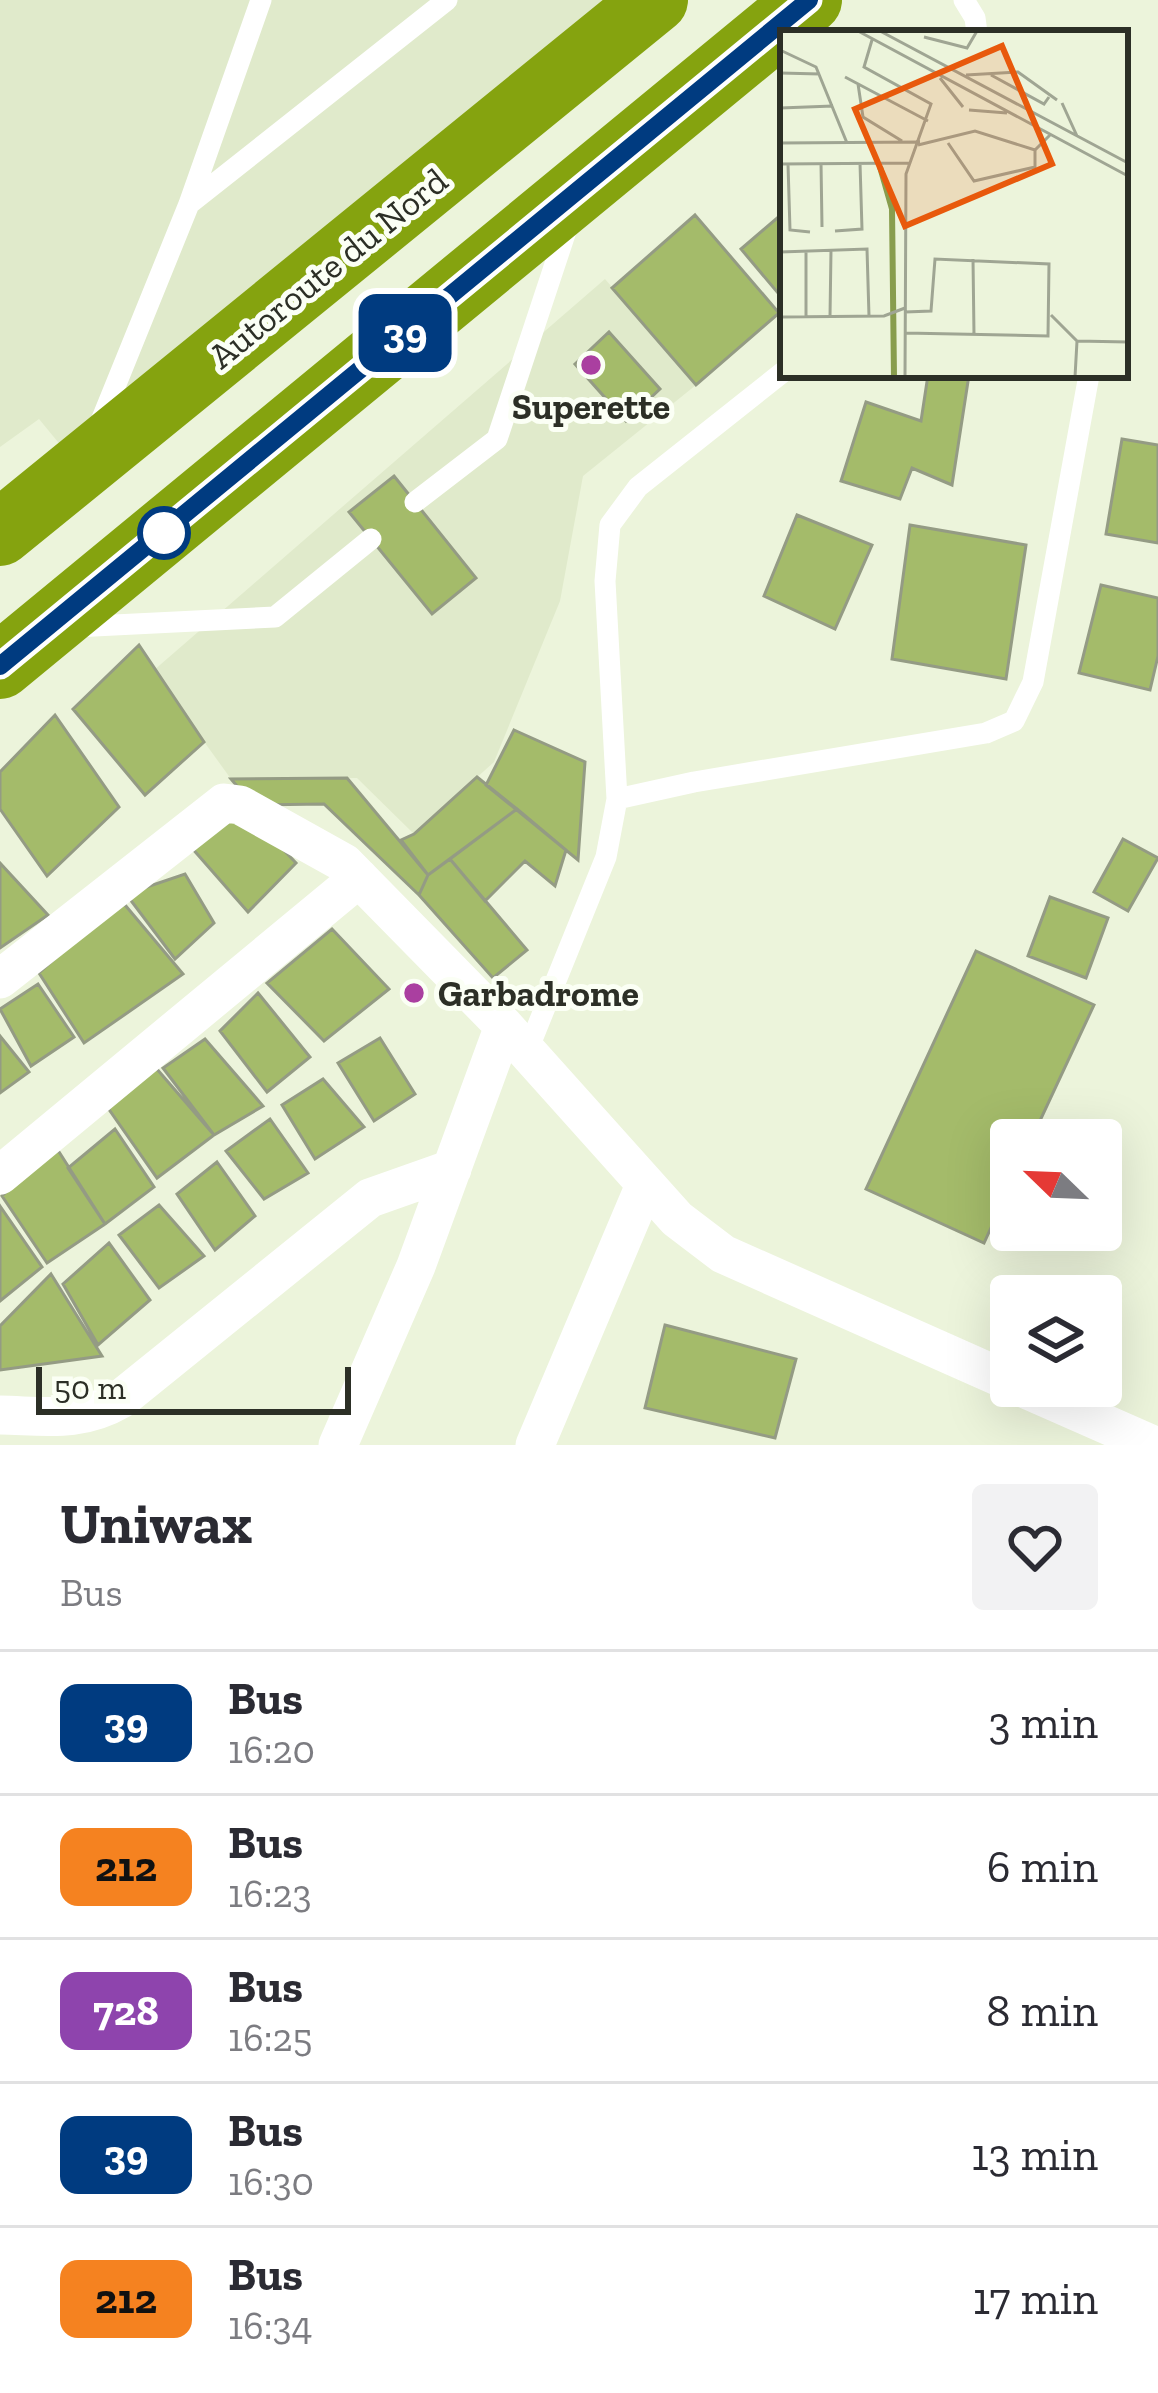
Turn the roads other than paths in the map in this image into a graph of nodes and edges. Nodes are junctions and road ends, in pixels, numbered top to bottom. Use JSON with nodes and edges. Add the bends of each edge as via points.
{"nodes":[{"id":1,"x":260,"y":0,"type":"edge"},
{"id":2,"x":447,"y":0,"type":"edge"},
{"id":3,"x":655,"y":0,"type":"edge"},
{"id":4,"x":809,"y":0,"type":"edge"},
{"id":5,"x":964,"y":0,"type":"edge"},
{"id":6,"x":976,"y":30,"type":"edge"},
{"id":7,"x":581,"y":187,"type":"junction"},
{"id":8,"x":189,"y":204,"type":"junction"},
{"id":9,"x":780,"y":374,"type":"edge"},
{"id":10,"x":1088,"y":378,"type":"edge"},
{"id":11,"x":81,"y":470,"type":"junction"},
{"id":12,"x":416,"y":502,"type":"dead end"},
{"id":13,"x":0,"y":533,"type":"edge"},
{"id":14,"x":371,"y":539,"type":"dead end"},
{"id":15,"x":25,"y":647,"type":"edge"},
{"id":16,"x":617,"y":799,"type":"junction"},
{"id":17,"x":359,"y":878,"type":"junction"},
{"id":18,"x":0,"y":979,"type":"edge"},
{"id":19,"x":516,"y":1039,"type":"junction"},
{"id":20,"x":452,"y":1169,"type":"junction"},
{"id":21,"x":0,"y":1175,"type":"edge"},
{"id":22,"x":645,"y":1185,"type":"junction"},
{"id":23,"x":990,"y":1373,"type":"edge"},
{"id":24,"x":1067,"y":1407,"type":"edge"},
{"id":25,"x":0,"y":1414,"type":"edge"},
{"id":26,"x":338,"y":1445,"type":"edge"},
{"id":27,"x":535,"y":1445,"type":"edge"},
{"id":28,"x":1153,"y":1445,"type":"edge"}],
"edges":[{"from":1,"to":8,"type":"lane"},
{"from":2,"to":8,"type":"lane"},
{"from":3,"to":11,"type":"highway","name":"Autoroute du Nord"},
{"from":4,"to":7,"type":"highway"},
{"from":5,"to":6,"type":"lane"},
{"from":7,"to":12,"type":"lane","via":[[497,439]]},
{"from":7,"to":15,"type":"highway"},
{"from":8,"to":11,"type":"lane"},
{"from":9,"to":16,"type":"lane","via":[[638,487],[610,525],[605,580]]},
{"from":10,"to":16,"type":"lane","via":[[1033,682],[1014,722]]},
{"from":11,"to":13,"type":"highway","name":"Autoroute du Nord"},
{"from":14,"to":15,"type":"lane","via":[[275,617]]},
{"from":16,"to":19,"type":"lane","via":[[606,857]]},
{"from":17,"to":18,"type":"street","via":[[344,862],[224,803]]},
{"from":17,"to":19,"type":"street"},
{"from":17,"to":21,"type":"street"},
{"from":19,"to":20,"type":"street"},
{"from":19,"to":22,"type":"street"},
{"from":20,"to":25,"type":"street","via":[[370,1198],[96,1414]]},
{"from":20,"to":26,"type":"street"},
{"from":22,"to":23,"type":"street","via":[[723,1254]]},
{"from":22,"to":27,"type":"street"},
{"from":24,"to":28,"type":"street"}]}
